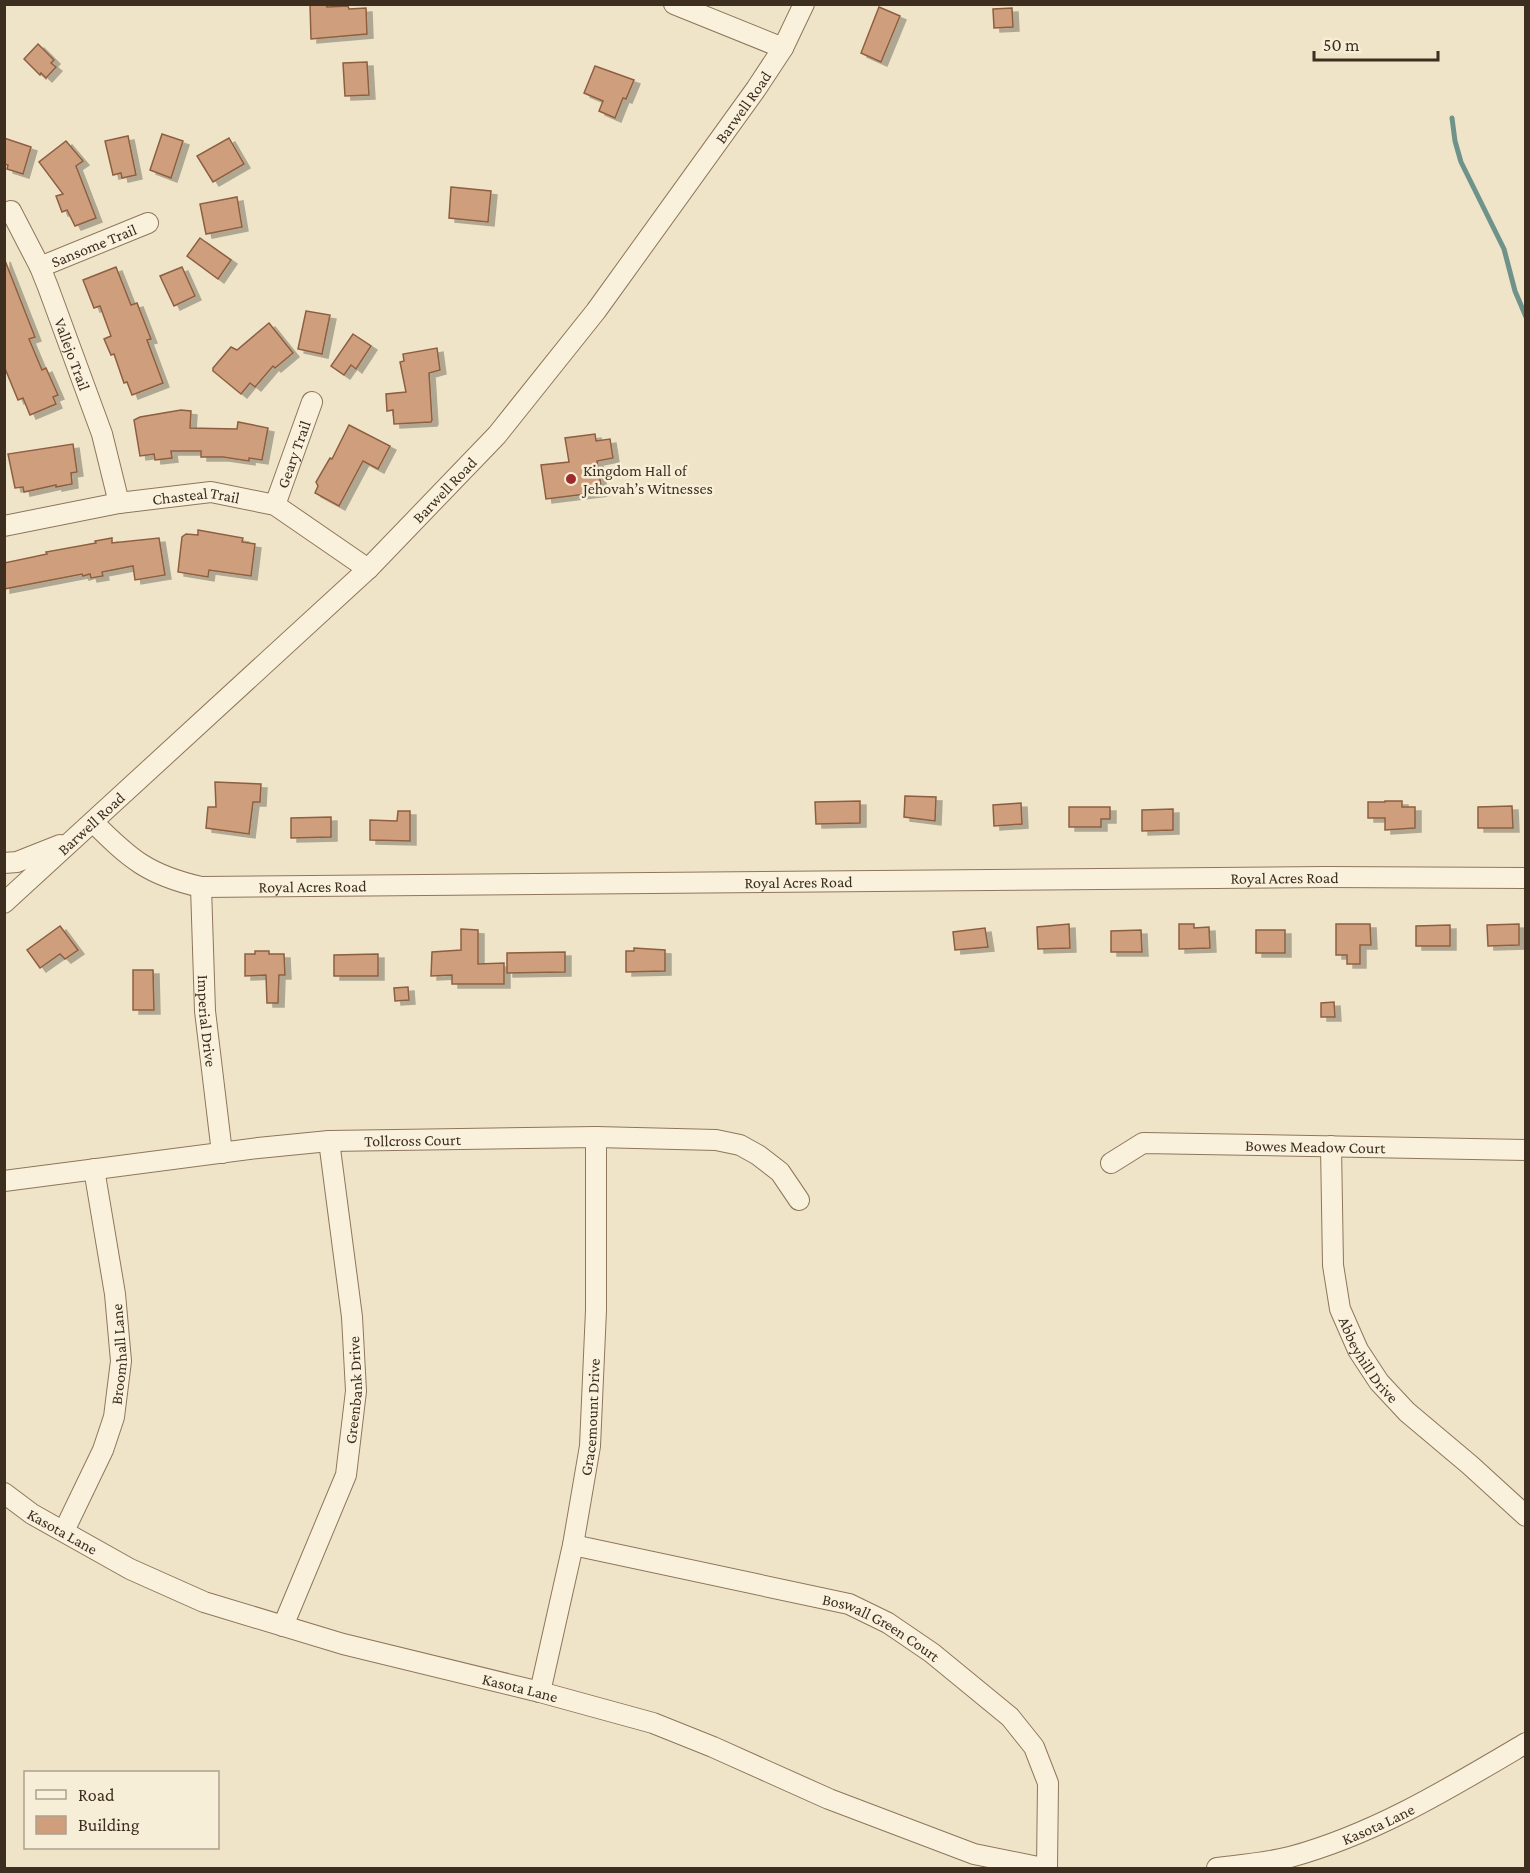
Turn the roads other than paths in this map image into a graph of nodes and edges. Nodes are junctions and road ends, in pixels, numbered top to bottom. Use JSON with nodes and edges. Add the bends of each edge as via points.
{"nodes":[{"id":1,"x":675,"y":4,"type":"edge"},
{"id":2,"x":804,"y":4,"type":"edge"},
{"id":3,"x":783,"y":48,"type":"junction"},
{"id":4,"x":11,"y":211,"type":"dead end"},
{"id":5,"x":148,"y":223,"type":"dead end"},
{"id":6,"x":40,"y":267,"type":"junction"},
{"id":7,"x":312,"y":402,"type":"dead end"},
{"id":8,"x":119,"y":503,"type":"junction"},
{"id":9,"x":275,"y":506,"type":"junction"},
{"id":10,"x":4,"y":526,"type":"edge"},
{"id":11,"x":368,"y":569,"type":"junction"},
{"id":12,"x":93,"y":822,"type":"junction"},
{"id":13,"x":70,"y":841,"type":"junction"},
{"id":14,"x":4,"y":863,"type":"edge"},
{"id":15,"x":1526,"y":878,"type":"edge"},
{"id":16,"x":201,"y":887,"type":"junction"},
{"id":17,"x":4,"y":903,"type":"edge"},
{"id":18,"x":596,"y":1137,"type":"junction"},
{"id":19,"x":329,"y":1141,"type":"junction"},
{"id":20,"x":1331,"y":1146,"type":"junction"},
{"id":21,"x":1526,"y":1150,"type":"edge"},
{"id":22,"x":222,"y":1153,"type":"junction"},
{"id":23,"x":1111,"y":1163,"type":"dead end"},
{"id":24,"x":94,"y":1168,"type":"junction"},
{"id":25,"x":4,"y":1180,"type":"edge"},
{"id":26,"x":799,"y":1200,"type":"dead end"},
{"id":27,"x":4,"y":1493,"type":"edge"},
{"id":28,"x":1526,"y":1516,"type":"edge"},
{"id":29,"x":64,"y":1531,"type":"junction"},
{"id":30,"x":573,"y":1545,"type":"junction"},
{"id":31,"x":284,"y":1626,"type":"junction"},
{"id":32,"x":540,"y":1692,"type":"junction"},
{"id":33,"x":1526,"y":1743,"type":"edge"},
{"id":34,"x":1045,"y":1869,"type":"edge"},
{"id":35,"x":1217,"y":1869,"type":"edge"}],
"edges":[{"from":1,"to":3,"type":"street"},
{"from":2,"to":3,"type":"street","name":"Barwell Road"},
{"from":3,"to":11,"type":"street","name":"Barwell Road","via":[[596,311],[496,435]]},
{"from":4,"to":6,"type":"street","name":"Vallejo Trail"},
{"from":5,"to":6,"type":"street","name":"Sansome Trail"},
{"from":6,"to":8,"type":"street","name":"Vallejo Trail","via":[[102,434]]},
{"from":7,"to":9,"type":"street","name":"Geary Trail"},
{"from":8,"to":9,"type":"street","name":"Chasteal Trail","via":[[211,492]]},
{"from":8,"to":10,"type":"street","name":"Chasteal Trail"},
{"from":9,"to":11,"type":"street","name":"Chasteal Trail"},
{"from":11,"to":12,"type":"street","name":"Barwell Road"},
{"from":12,"to":13,"type":"street","name":"Barwell Road"},
{"from":12,"to":16,"type":"street","name":"Royal Acres Road","via":[[143,867],[172,881]]},
{"from":13,"to":14,"type":"street","via":[[18,862]]},
{"from":13,"to":17,"type":"street","name":"Barwell Road"},
{"from":15,"to":16,"type":"street","name":"Royal Acres Road"},
{"from":16,"to":22,"type":"street","name":"Imperial Drive","via":[[205,1011]]},
{"from":18,"to":19,"type":"street","name":"Tollcross Court"},
{"from":18,"to":26,"type":"street","name":"Tollcross Court","via":[[716,1140],[740,1145],[780,1172]]},
{"from":18,"to":30,"type":"street","name":"Gracemount Drive","via":[[596,1310],[590,1446]]},
{"from":19,"to":22,"type":"street","name":"Tollcross Court"},
{"from":19,"to":31,"type":"street","name":"Greenbank Drive","via":[[352,1317],[356,1391],[346,1475]]},
{"from":20,"to":21,"type":"street","name":"Bowes Meadow Court"},
{"from":20,"to":23,"type":"street","name":"Bowes Meadow Court","via":[[1143,1143]]},
{"from":20,"to":28,"type":"street","name":"Abbeyhill Drive","via":[[1333,1264],[1340,1309],[1358,1350],[1379,1382],[1407,1412]]},
{"from":22,"to":24,"type":"street","name":"Tollcross Court"},
{"from":24,"to":25,"type":"street","name":"Tollcross Court"},
{"from":24,"to":29,"type":"street","name":"Broomhall Lane","via":[[115,1294],[121,1361],[114,1417],[103,1450]]},
{"from":27,"to":29,"type":"street","name":"Kasota Lane"},
{"from":29,"to":31,"type":"street","name":"Kasota Lane","via":[[130,1569],[204,1602]]},
{"from":30,"to":32,"type":"street","name":"Gracemount Drive"},
{"from":30,"to":34,"type":"street","name":"Boswall Green Court","via":[[849,1604],[888,1623],[932,1653],[1010,1717],[1034,1747],[1048,1783]]},
{"from":31,"to":32,"type":"street","name":"Kasota Lane"},
{"from":32,"to":34,"type":"street","name":"Kasota Lane","via":[[653,1723],[829,1799],[974,1854]]},
{"from":33,"to":35,"type":"street","name":"Kasota Lane","via":[[1371,1829],[1289,1857]]}]}
